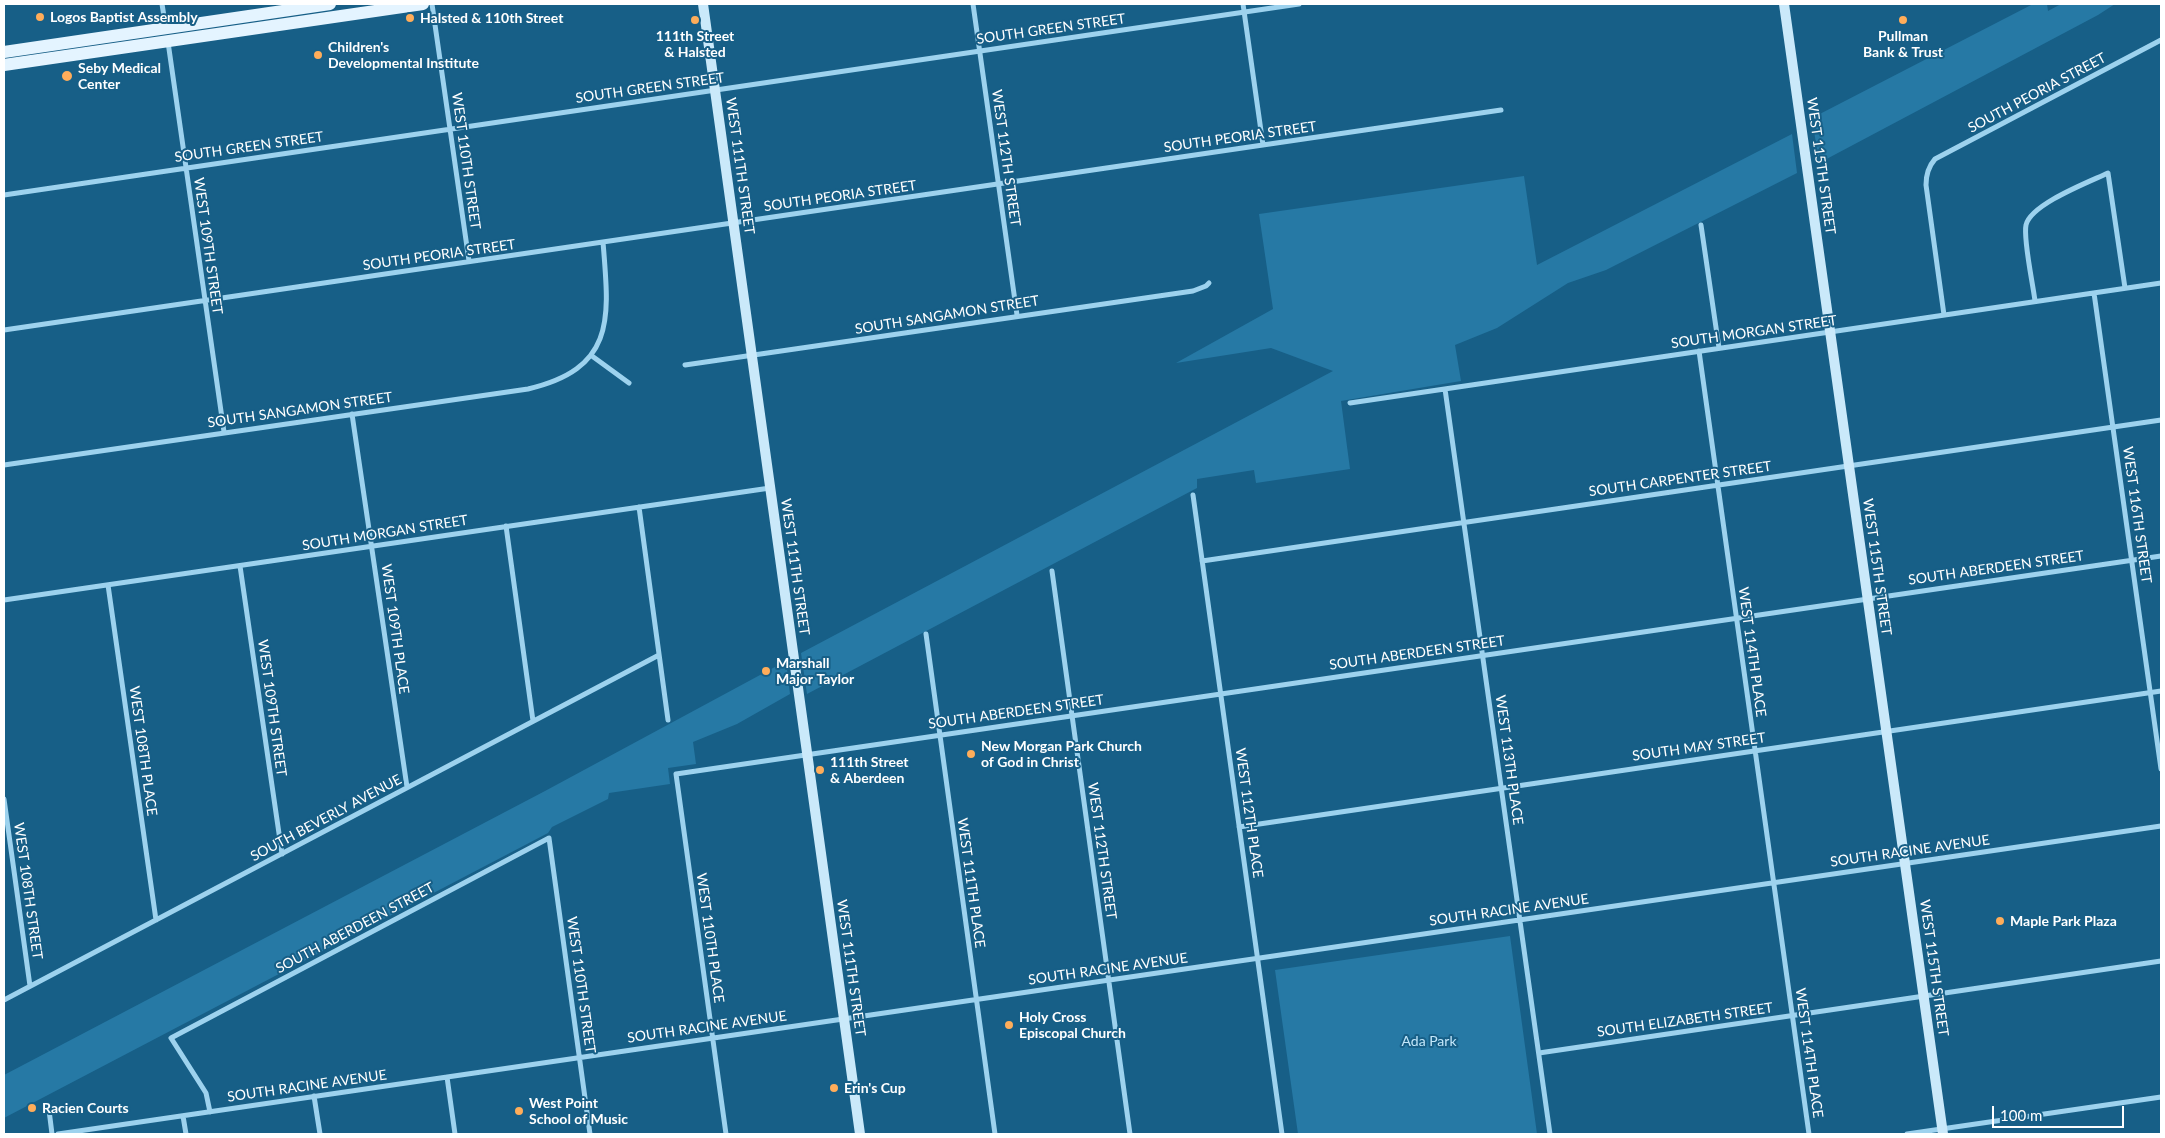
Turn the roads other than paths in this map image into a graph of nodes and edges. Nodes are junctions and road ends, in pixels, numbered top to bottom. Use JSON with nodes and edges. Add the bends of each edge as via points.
{"nodes":[{"id":1,"x":162,"y":4,"type":"edge"},
{"id":2,"x":330,"y":4,"type":"edge"},
{"id":3,"x":423,"y":4,"type":"edge"},
{"id":4,"x":432,"y":4,"type":"edge"},
{"id":5,"x":703,"y":4,"type":"edge"},
{"id":6,"x":973,"y":4,"type":"edge"},
{"id":7,"x":1243,"y":4,"type":"edge"},
{"id":8,"x":1299,"y":4,"type":"edge"},
{"id":9,"x":1784,"y":4,"type":"edge"},
{"id":10,"x":1244,"y":12,"type":"junction"},
{"id":11,"x":166,"y":28,"type":"junction"},
{"id":12,"x":2161,"y":40,"type":"edge"},
{"id":13,"x":168,"y":41,"type":"junction"},
{"id":14,"x":980,"y":51,"type":"junction"},
{"id":15,"x":4,"y":52,"type":"edge"},
{"id":16,"x":4,"y":65,"type":"edge"},
{"id":17,"x":715,"y":90,"type":"junction"},
{"id":18,"x":1501,"y":110,"type":"dead end"},
{"id":19,"x":450,"y":129,"type":"junction"},
{"id":20,"x":1263,"y":146,"type":"junction"},
{"id":21,"x":186,"y":168,"type":"junction"},
{"id":22,"x":999,"y":184,"type":"junction"},
{"id":23,"x":4,"y":195,"type":"edge"},
{"id":24,"x":734,"y":223,"type":"junction"},
{"id":25,"x":1701,"y":225,"type":"dead end"},
{"id":26,"x":603,"y":242,"type":"junction"},
{"id":27,"x":469,"y":261,"type":"junction"},
{"id":28,"x":1209,"y":283,"type":"dead end"},
{"id":29,"x":2161,"y":283,"type":"edge"},
{"id":30,"x":2125,"y":288,"type":"junction"},
{"id":31,"x":2094,"y":293,"type":"junction"},
{"id":32,"x":205,"y":300,"type":"junction"},
{"id":33,"x":2036,"y":301,"type":"junction"},
{"id":34,"x":1944,"y":315,"type":"junction"},
{"id":35,"x":1017,"y":316,"type":"junction"},
{"id":36,"x":4,"y":330,"type":"edge"},
{"id":37,"x":1830,"y":332,"type":"junction"},
{"id":38,"x":1719,"y":348,"type":"junction"},
{"id":39,"x":1699,"y":351,"type":"junction"},
{"id":40,"x":592,"y":356,"type":"junction"},
{"id":41,"x":752,"y":356,"type":"junction"},
{"id":42,"x":685,"y":365,"type":"dead end"},
{"id":43,"x":629,"y":384,"type":"dead end"},
{"id":44,"x":1445,"y":389,"type":"junction"},
{"id":45,"x":1350,"y":403,"type":"dead end"},
{"id":46,"x":352,"y":414,"type":"junction"},
{"id":47,"x":2161,"y":420,"type":"edge"},
{"id":48,"x":2113,"y":427,"type":"junction"},
{"id":49,"x":224,"y":432,"type":"junction"},
{"id":50,"x":4,"y":465,"type":"edge"},
{"id":51,"x":1849,"y":466,"type":"junction"},
{"id":52,"x":1717,"y":485,"type":"junction"},
{"id":53,"x":770,"y":488,"type":"junction"},
{"id":54,"x":1193,"y":495,"type":"dead end"},
{"id":55,"x":639,"y":507,"type":"junction"},
{"id":56,"x":1464,"y":522,"type":"junction"},
{"id":57,"x":506,"y":526,"type":"junction"},
{"id":58,"x":372,"y":546,"type":"junction"},
{"id":59,"x":2161,"y":556,"type":"edge"},
{"id":60,"x":2132,"y":560,"type":"junction"},
{"id":61,"x":1202,"y":561,"type":"junction"},
{"id":62,"x":240,"y":566,"type":"junction"},
{"id":63,"x":1052,"y":571,"type":"dead end"},
{"id":64,"x":108,"y":585,"type":"junction"},
{"id":65,"x":1868,"y":599,"type":"junction"},
{"id":66,"x":4,"y":600,"type":"edge"},
{"id":67,"x":1736,"y":618,"type":"junction"},
{"id":68,"x":926,"y":634,"type":"dead end"},
{"id":69,"x":659,"y":655,"type":"junction"},
{"id":70,"x":1483,"y":655,"type":"junction"},
{"id":71,"x":2161,"y":691,"type":"edge"},
{"id":72,"x":2150,"y":692,"type":"junction"},
{"id":73,"x":1221,"y":694,"type":"junction"},
{"id":74,"x":1072,"y":715,"type":"junction"},
{"id":75,"x":668,"y":720,"type":"dead end"},
{"id":76,"x":533,"y":721,"type":"junction"},
{"id":77,"x":1886,"y":731,"type":"junction"},
{"id":78,"x":939,"y":735,"type":"junction"},
{"id":79,"x":1755,"y":751,"type":"junction"},
{"id":80,"x":807,"y":754,"type":"junction"},
{"id":81,"x":2161,"y":769,"type":"edge"},
{"id":82,"x":676,"y":774,"type":"joint"},
{"id":83,"x":407,"y":787,"type":"junction"},
{"id":84,"x":1501,"y":788,"type":"junction"},
{"id":85,"x":4,"y":799,"type":"edge"},
{"id":86,"x":2161,"y":826,"type":"edge"},
{"id":87,"x":1239,"y":827,"type":"junction"},
{"id":88,"x":549,"y":838,"type":"joint"},
{"id":89,"x":282,"y":854,"type":"junction"},
{"id":90,"x":1905,"y":863,"type":"junction"},
{"id":91,"x":1773,"y":882,"type":"junction"},
{"id":92,"x":156,"y":920,"type":"junction"},
{"id":93,"x":1520,"y":920,"type":"junction"},
{"id":94,"x":1258,"y":958,"type":"junction"},
{"id":95,"x":2161,"y":961,"type":"edge"},
{"id":96,"x":1109,"y":980,"type":"junction"},
{"id":97,"x":30,"y":986,"type":"junction"},
{"id":98,"x":1924,"y":996,"type":"junction"},
{"id":99,"x":976,"y":999,"type":"junction"},
{"id":100,"x":4,"y":1000,"type":"edge"},
{"id":101,"x":1792,"y":1016,"type":"junction"},
{"id":102,"x":844,"y":1019,"type":"junction"},
{"id":103,"x":713,"y":1038,"type":"junction"},
{"id":104,"x":1539,"y":1054,"type":"junction"},
{"id":105,"x":579,"y":1058,"type":"junction"},
{"id":106,"x":447,"y":1077,"type":"junction"},
{"id":107,"x":314,"y":1096,"type":"junction"},
{"id":108,"x":2161,"y":1097,"type":"edge"},
{"id":109,"x":49,"y":1110,"type":"dead end"},
{"id":110,"x":210,"y":1112,"type":"junction"},
{"id":111,"x":183,"y":1116,"type":"junction"},
{"id":112,"x":1943,"y":1132,"type":"edge"},
{"id":113,"x":52,"y":1134,"type":"edge"},
{"id":114,"x":58,"y":1134,"type":"edge"},
{"id":115,"x":186,"y":1134,"type":"edge"},
{"id":116,"x":320,"y":1134,"type":"edge"},
{"id":117,"x":455,"y":1134,"type":"edge"},
{"id":118,"x":590,"y":1134,"type":"edge"},
{"id":119,"x":726,"y":1134,"type":"edge"},
{"id":120,"x":860,"y":1134,"type":"edge"},
{"id":121,"x":995,"y":1134,"type":"edge"},
{"id":122,"x":1130,"y":1134,"type":"edge"},
{"id":123,"x":1282,"y":1134,"type":"edge"},
{"id":124,"x":1550,"y":1134,"type":"edge"},
{"id":125,"x":1809,"y":1134,"type":"edge"},
{"id":126,"x":1907,"y":1134,"type":"edge"}],
"edges":[{"from":1,"to":11,"type":"street","name":"WEST 109TH STREET"},
{"from":2,"to":11,"type":"main road"},
{"from":3,"to":13,"type":"main road"},
{"from":4,"to":19,"type":"street","name":"WEST 110TH STREET"},
{"from":5,"to":17,"type":"main road","name":"WEST 111TH STREET"},
{"from":6,"to":14,"type":"street","name":"WEST 112TH STREET"},
{"from":7,"to":10,"type":"street"},
{"from":8,"to":10,"type":"street","name":"SOUTH GREEN STREET"},
{"from":9,"to":37,"type":"main road","name":"WEST 115TH STREET"},
{"from":10,"to":14,"type":"street","name":"SOUTH GREEN STREET"},
{"from":10,"to":20,"type":"street"},
{"from":11,"to":13,"type":"street","name":"WEST 109TH STREET"},
{"from":11,"to":15,"type":"main road"},
{"from":12,"to":34,"type":"street","name":"SOUTH PEORIA STREET","via":[[1935,160],[1927,171],[1926,185]]},
{"from":13,"to":16,"type":"main road"},
{"from":13,"to":21,"type":"street","name":"WEST 109TH STREET"},
{"from":14,"to":17,"type":"street","name":"SOUTH GREEN STREET"},
{"from":14,"to":22,"type":"street","name":"WEST 112TH STREET"},
{"from":17,"to":19,"type":"street","name":"SOUTH GREEN STREET"},
{"from":17,"to":24,"type":"main road","name":"WEST 111TH STREET"},
{"from":18,"to":20,"type":"street","name":"SOUTH PEORIA STREET"},
{"from":19,"to":21,"type":"street","name":"SOUTH GREEN STREET"},
{"from":19,"to":27,"type":"street","name":"WEST 110TH STREET"},
{"from":20,"to":22,"type":"street","name":"SOUTH PEORIA STREET"},
{"from":21,"to":23,"type":"street","name":"SOUTH GREEN STREET"},
{"from":21,"to":32,"type":"street","name":"WEST 109TH STREET"},
{"from":22,"to":24,"type":"street","name":"SOUTH PEORIA STREET"},
{"from":22,"to":35,"type":"street","name":"WEST 112TH STREET"},
{"from":24,"to":26,"type":"street","name":"SOUTH PEORIA STREET"},
{"from":24,"to":41,"type":"main road","name":"WEST 111TH STREET"},
{"from":25,"to":38,"type":"street"},
{"from":26,"to":27,"type":"street","name":"SOUTH PEORIA STREET"},
{"from":26,"to":40,"type":"street","name":"SOUTH SANGAMON STREET","via":[[607,312]]},
{"from":27,"to":32,"type":"street","name":"SOUTH PEORIA STREET"},
{"from":28,"to":35,"type":"street","name":"SOUTH SANGAMON STREET","via":[[1193,291]]},
{"from":29,"to":30,"type":"street","name":"SOUTH MORGAN STREET"},
{"from":30,"to":31,"type":"street","name":"SOUTH MORGAN STREET"},
{"from":30,"to":33,"type":"street","via":[[2108,172],[2040,207],[2029,217],[2026,232]]},
{"from":31,"to":33,"type":"street","name":"SOUTH MORGAN STREET"},
{"from":31,"to":48,"type":"street","name":"WEST 116TH STREET"},
{"from":32,"to":36,"type":"street","name":"SOUTH PEORIA STREET"},
{"from":32,"to":49,"type":"street","name":"WEST 109TH STREET"},
{"from":33,"to":34,"type":"street","name":"SOUTH MORGAN STREET"},
{"from":34,"to":37,"type":"street","name":"SOUTH MORGAN STREET"},
{"from":35,"to":41,"type":"street","name":"SOUTH SANGAMON STREET"},
{"from":37,"to":38,"type":"street","name":"SOUTH MORGAN STREET"},
{"from":37,"to":51,"type":"main road","name":"WEST 115TH STREET"},
{"from":38,"to":39,"type":"street","name":"SOUTH MORGAN STREET"},
{"from":39,"to":44,"type":"street","name":"SOUTH MORGAN STREET"},
{"from":39,"to":52,"type":"street","name":"WEST 114TH PLACE"},
{"from":40,"to":43,"type":"street"},
{"from":40,"to":46,"type":"street","name":"SOUTH SANGAMON STREET","via":[[567,375],[543,385]]},
{"from":41,"to":42,"type":"street","name":"SOUTH SANGAMON STREET"},
{"from":41,"to":53,"type":"main road","name":"WEST 111TH STREET"},
{"from":44,"to":45,"type":"street","name":"SOUTH MORGAN STREET"},
{"from":44,"to":56,"type":"street","name":"WEST 113TH PLACE"},
{"from":46,"to":49,"type":"street","name":"SOUTH SANGAMON STREET"},
{"from":46,"to":58,"type":"street","name":"WEST 109TH PLACE"},
{"from":47,"to":48,"type":"street","name":"SOUTH CARPENTER STREET"},
{"from":48,"to":51,"type":"street","name":"SOUTH CARPENTER STREET"},
{"from":48,"to":60,"type":"street","name":"WEST 116TH STREET"},
{"from":49,"to":50,"type":"street","name":"SOUTH SANGAMON STREET"},
{"from":51,"to":52,"type":"street","name":"SOUTH CARPENTER STREET"},
{"from":51,"to":65,"type":"main road","name":"WEST 115TH STREET"},
{"from":52,"to":56,"type":"street","name":"SOUTH CARPENTER STREET"},
{"from":52,"to":67,"type":"street","name":"WEST 114TH PLACE"},
{"from":53,"to":55,"type":"street","name":"SOUTH MORGAN STREET"},
{"from":53,"to":80,"type":"main road","name":"WEST 111TH STREET"},
{"from":54,"to":61,"type":"street","name":"WEST 112TH PLACE"},
{"from":55,"to":57,"type":"street","name":"SOUTH MORGAN STREET"},
{"from":55,"to":69,"type":"street"},
{"from":56,"to":61,"type":"street","name":"SOUTH CARPENTER STREET"},
{"from":56,"to":70,"type":"street","name":"WEST 113TH PLACE"},
{"from":57,"to":58,"type":"street","name":"SOUTH MORGAN STREET"},
{"from":57,"to":76,"type":"street"},
{"from":58,"to":62,"type":"street","name":"SOUTH MORGAN STREET"},
{"from":58,"to":83,"type":"street","name":"WEST 109TH PLACE"},
{"from":59,"to":60,"type":"street","name":"SOUTH ABERDEEN STREET"},
{"from":60,"to":65,"type":"street","name":"SOUTH ABERDEEN STREET"},
{"from":60,"to":72,"type":"street","name":"WEST 116TH STREET"},
{"from":61,"to":73,"type":"street","name":"WEST 112TH PLACE"},
{"from":62,"to":64,"type":"street","name":"SOUTH MORGAN STREET"},
{"from":62,"to":89,"type":"street","name":"WEST 109TH STREET"},
{"from":63,"to":74,"type":"street","name":"WEST 112TH STREET"},
{"from":64,"to":66,"type":"street","name":"SOUTH MORGAN STREET"},
{"from":64,"to":92,"type":"street","name":"WEST 108TH PLACE"},
{"from":65,"to":67,"type":"street","name":"SOUTH ABERDEEN STREET"},
{"from":65,"to":77,"type":"main road","name":"WEST 115TH STREET"},
{"from":67,"to":70,"type":"street","name":"SOUTH ABERDEEN STREET"},
{"from":67,"to":79,"type":"street","name":"WEST 114TH PLACE"},
{"from":68,"to":78,"type":"street","name":"WEST 111TH PLACE"},
{"from":69,"to":75,"type":"street"},
{"from":69,"to":76,"type":"street","name":"SOUTH BEVERLY AVENUE"},
{"from":70,"to":73,"type":"street","name":"SOUTH ABERDEEN STREET"},
{"from":70,"to":84,"type":"street","name":"WEST 113TH PLACE"},
{"from":71,"to":72,"type":"street","name":"SOUTH MAY STREET"},
{"from":72,"to":77,"type":"street","name":"SOUTH MAY STREET"},
{"from":72,"to":81,"type":"street","name":"WEST 116TH STREET"},
{"from":73,"to":74,"type":"street","name":"SOUTH ABERDEEN STREET"},
{"from":73,"to":87,"type":"street","name":"WEST 112TH PLACE"},
{"from":74,"to":78,"type":"street","name":"SOUTH ABERDEEN STREET"},
{"from":74,"to":96,"type":"street","name":"WEST 112TH STREET"},
{"from":76,"to":83,"type":"street","name":"SOUTH BEVERLY AVENUE"},
{"from":77,"to":79,"type":"street","name":"SOUTH MAY STREET"},
{"from":77,"to":90,"type":"main road","name":"WEST 115TH STREET"},
{"from":78,"to":80,"type":"street","name":"SOUTH ABERDEEN STREET"},
{"from":78,"to":99,"type":"street","name":"WEST 111TH PLACE"},
{"from":79,"to":84,"type":"street","name":"SOUTH MAY STREET"},
{"from":79,"to":91,"type":"street","name":"WEST 114TH PLACE"},
{"from":80,"to":82,"type":"street","name":"SOUTH ABERDEEN STREET"},
{"from":80,"to":102,"type":"main road","name":"WEST 111TH STREET"},
{"from":82,"to":103,"type":"street","name":"WEST 110TH PLACE"},
{"from":83,"to":89,"type":"street","name":"SOUTH BEVERLY AVENUE"},
{"from":84,"to":87,"type":"street","name":"SOUTH MAY STREET"},
{"from":84,"to":93,"type":"street","name":"WEST 113TH PLACE"},
{"from":85,"to":97,"type":"street","name":"WEST 108TH STREET"},
{"from":86,"to":90,"type":"street","name":"SOUTH RACINE AVENUE"},
{"from":87,"to":94,"type":"street","name":"WEST 112TH PLACE"},
{"from":88,"to":105,"type":"street","name":"WEST 110TH STREET"},
{"from":88,"to":110,"type":"street","name":"SOUTH ABERDEEN STREET","via":[[171,1038],[206,1092]]},
{"from":89,"to":92,"type":"street","name":"SOUTH BEVERLY AVENUE"},
{"from":90,"to":91,"type":"street","name":"SOUTH RACINE AVENUE"},
{"from":90,"to":98,"type":"main road","name":"WEST 115TH STREET"},
{"from":91,"to":93,"type":"street","name":"SOUTH RACINE AVENUE"},
{"from":91,"to":101,"type":"street","name":"WEST 114TH PLACE"},
{"from":92,"to":97,"type":"street","name":"SOUTH BEVERLY AVENUE"},
{"from":93,"to":94,"type":"street","name":"SOUTH RACINE AVENUE"},
{"from":93,"to":104,"type":"street","name":"WEST 113TH PLACE"},
{"from":94,"to":96,"type":"street","name":"SOUTH RACINE AVENUE"},
{"from":94,"to":123,"type":"street","name":"WEST 112TH PLACE"},
{"from":95,"to":98,"type":"street","name":"SOUTH ELIZABETH STREET"},
{"from":96,"to":99,"type":"street","name":"SOUTH RACINE AVENUE"},
{"from":96,"to":122,"type":"street","name":"WEST 112TH STREET"},
{"from":97,"to":100,"type":"street","name":"SOUTH BEVERLY AVENUE"},
{"from":98,"to":101,"type":"street","name":"SOUTH ELIZABETH STREET"},
{"from":98,"to":112,"type":"main road","name":"WEST 115TH STREET"},
{"from":99,"to":102,"type":"street","name":"SOUTH RACINE AVENUE"},
{"from":99,"to":121,"type":"street","name":"WEST 111TH PLACE"},
{"from":101,"to":104,"type":"street","name":"SOUTH ELIZABETH STREET"},
{"from":101,"to":125,"type":"street","name":"WEST 114TH PLACE"},
{"from":102,"to":103,"type":"street","name":"SOUTH RACINE AVENUE"},
{"from":102,"to":120,"type":"main road","name":"WEST 111TH STREET"},
{"from":103,"to":105,"type":"street","name":"SOUTH RACINE AVENUE"},
{"from":103,"to":119,"type":"street","name":"WEST 110TH PLACE"},
{"from":104,"to":124,"type":"street","name":"WEST 113TH PLACE"},
{"from":105,"to":106,"type":"street","name":"SOUTH RACINE AVENUE"},
{"from":105,"to":118,"type":"street","name":"WEST 110TH STREET"},
{"from":106,"to":107,"type":"street","name":"SOUTH RACINE AVENUE"},
{"from":106,"to":117,"type":"street"},
{"from":107,"to":110,"type":"street","name":"SOUTH RACINE AVENUE"},
{"from":107,"to":116,"type":"street"},
{"from":108,"to":112,"type":"street"},
{"from":109,"to":113,"type":"street"},
{"from":110,"to":111,"type":"street","name":"SOUTH RACINE AVENUE"},
{"from":111,"to":114,"type":"street","name":"SOUTH RACINE AVENUE"},
{"from":111,"to":115,"type":"street"},
{"from":112,"to":126,"type":"street"}]}
